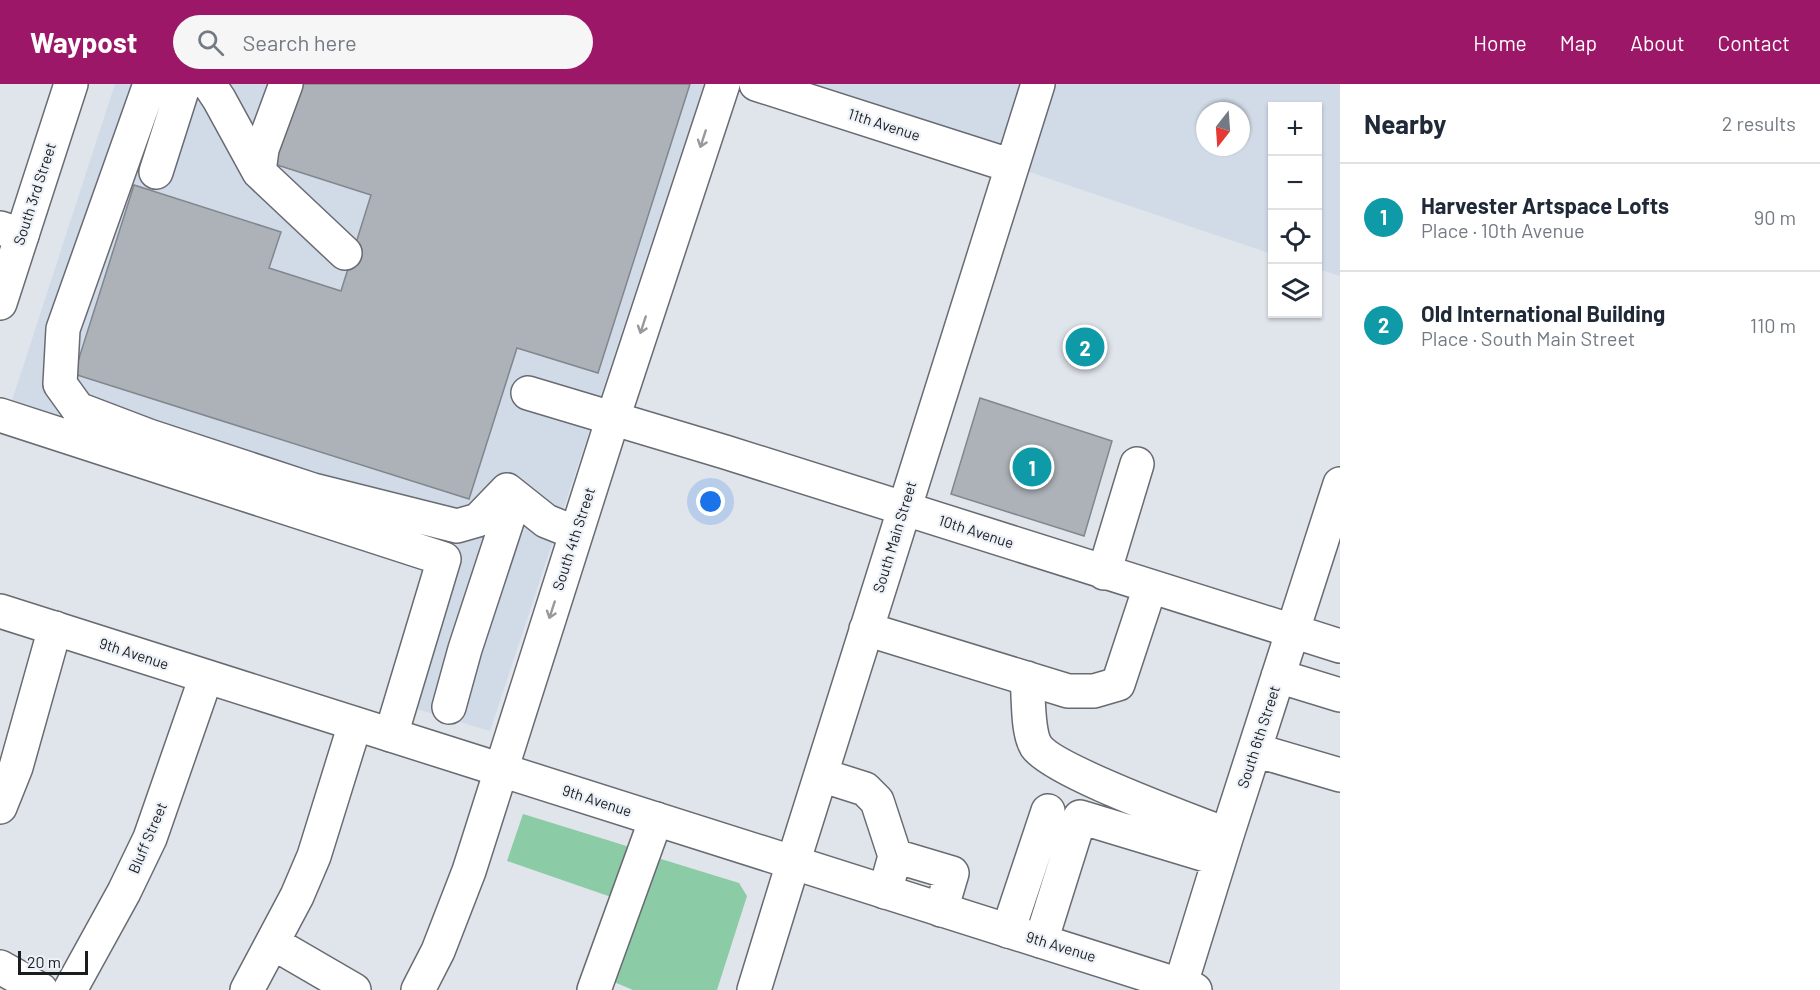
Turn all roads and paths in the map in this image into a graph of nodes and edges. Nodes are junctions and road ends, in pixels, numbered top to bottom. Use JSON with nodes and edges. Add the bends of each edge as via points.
{"nodes":[{"id":1,"x":71,"y":84,"type":"edge"},
{"id":2,"x":150,"y":84,"type":"edge"},
{"id":3,"x":184,"y":84,"type":"edge"},
{"id":4,"x":209,"y":84,"type":"edge"},
{"id":5,"x":286,"y":84,"type":"edge"},
{"id":6,"x":723,"y":84,"type":"edge"},
{"id":7,"x":756,"y":84,"type":"edge"},
{"id":8,"x":1038,"y":84,"type":"edge"},
{"id":9,"x":1012,"y":166,"type":"junction"},
{"id":10,"x":156,"y":172,"type":"dead end"},
{"id":11,"x":258,"y":172,"type":"junction"},
{"id":12,"x":11,"y":231,"type":"edge"},
{"id":13,"x":345,"y":253,"type":"dead end"},
{"id":14,"x":0,"y":303,"type":"edge"},
{"id":15,"x":528,"y":393,"type":"dead end"},
{"id":16,"x":0,"y":415,"type":"edge"},
{"id":17,"x":613,"y":418,"type":"junction"},
{"id":18,"x":1137,"y":464,"type":"dead end"},
{"id":19,"x":1340,"y":484,"type":"edge"},
{"id":20,"x":515,"y":497,"type":"junction"},
{"id":21,"x":904,"y":509,"type":"junction"},
{"id":22,"x":576,"y":533,"type":"junction"},
{"id":23,"x":1104,"y":573,"type":"junction"},
{"id":24,"x":1149,"y":587,"type":"junction"},
{"id":25,"x":0,"y":610,"type":"edge"},
{"id":26,"x":55,"y":628,"type":"junction"},
{"id":27,"x":866,"y":629,"type":"junction"},
{"id":28,"x":1292,"y":632,"type":"junction"},
{"id":29,"x":1340,"y":646,"type":"edge"},
{"id":30,"x":1278,"y":676,"type":"junction"},
{"id":31,"x":206,"y":677,"type":"junction"},
{"id":32,"x":1027,"y":678,"type":"junction"},
{"id":33,"x":1340,"y":695,"type":"edge"},
{"id":34,"x":449,"y":707,"type":"dead end"},
{"id":35,"x":355,"y":724,"type":"junction"},
{"id":36,"x":391,"y":735,"type":"junction"},
{"id":37,"x":1255,"y":750,"type":"junction"},
{"id":38,"x":500,"y":770,"type":"junction"},
{"id":39,"x":821,"y":774,"type":"junction"},
{"id":40,"x":1340,"y":775,"type":"edge"},
{"id":41,"x":0,"y":807,"type":"edge"},
{"id":42,"x":1048,"y":811,"type":"dead end"},
{"id":43,"x":656,"y":819,"type":"junction"},
{"id":44,"x":1223,"y":847,"type":"junction"},
{"id":45,"x":895,"y":856,"type":"junction"},
{"id":46,"x":793,"y":863,"type":"junction"},
{"id":47,"x":885,"y":892,"type":"junction"},
{"id":48,"x":941,"y":910,"type":"junction"},
{"id":49,"x":1008,"y":931,"type":"junction"},
{"id":50,"x":1041,"y":941,"type":"junction"},
{"id":51,"x":273,"y":943,"type":"junction"},
{"id":52,"x":0,"y":967,"type":"edge"},
{"id":53,"x":1185,"y":988,"type":"edge"},
{"id":54,"x":41,"y":990,"type":"edge"},
{"id":55,"x":70,"y":990,"type":"edge"},
{"id":56,"x":247,"y":990,"type":"edge"},
{"id":57,"x":354,"y":990,"type":"edge"},
{"id":58,"x":418,"y":990,"type":"edge"},
{"id":59,"x":594,"y":990,"type":"edge"},
{"id":60,"x":754,"y":990,"type":"edge"}],
"edges":[{"from":1,"to":12,"type":"street","name":"South 3rd Street"},
{"from":2,"to":20,"type":"street","via":[[63,328],[60,384],[78,409],[313,490],[457,526],[478,520],[507,490]]},
{"from":3,"to":10,"type":"street"},
{"from":4,"to":11,"type":"street"},
{"from":5,"to":11,"type":"street","via":[[262,149]]},
{"from":6,"to":17,"type":"street","name":"South 4th Street","one_way":true},
{"from":7,"to":9,"type":"street","name":"11th Avenue"},
{"from":8,"to":9,"type":"street","name":"South Main Street"},
{"from":9,"to":21,"type":"street","name":"South Main Street"},
{"from":11,"to":13,"type":"street"},
{"from":12,"to":14,"type":"street","name":"South 3rd Street"},
{"from":15,"to":17,"type":"street","name":"10th Avenue"},
{"from":16,"to":36,"type":"street","via":[[444,559]]},
{"from":17,"to":21,"type":"street","name":"10th Avenue"},
{"from":17,"to":22,"type":"street","name":"South 4th Street"},
{"from":18,"to":23,"type":"street"},
{"from":19,"to":28,"type":"street","name":"South 6th Street"},
{"from":20,"to":22,"type":"street","via":[[546,521]]},
{"from":20,"to":34,"type":"street"},
{"from":21,"to":23,"type":"street","name":"10th Avenue"},
{"from":21,"to":27,"type":"street","name":"South Main Street"},
{"from":22,"to":38,"type":"street","name":"South 4th Street","one_way":true},
{"from":23,"to":24,"type":"street","name":"10th Avenue"},
{"from":24,"to":28,"type":"street","name":"10th Avenue"},
{"from":24,"to":32,"type":"street","via":[[1118,684],[1094,691],[1068,691]]},
{"from":25,"to":26,"type":"street","name":"9th Avenue"},
{"from":26,"to":31,"type":"street","name":"9th Avenue"},
{"from":26,"to":41,"type":"street","via":[[16,767]]},
{"from":27,"to":32,"type":"street"},
{"from":27,"to":39,"type":"street","name":"South Main Street"},
{"from":28,"to":29,"type":"street","name":"10th Avenue"},
{"from":28,"to":30,"type":"street","name":"South 6th Street"},
{"from":30,"to":33,"type":"street"},
{"from":30,"to":37,"type":"street","name":"South 6th Street"},
{"from":31,"to":35,"type":"street","name":"9th Avenue"},
{"from":31,"to":55,"type":"street","name":"Bluff Street","via":[[150,838]]},
{"from":32,"to":44,"type":"street","via":[[1037,748],[1081,776]]},
{"from":35,"to":36,"type":"street","name":"9th Avenue"},
{"from":35,"to":51,"type":"street","via":[[314,856]]},
{"from":36,"to":38,"type":"street","name":"9th Avenue"},
{"from":37,"to":40,"type":"street"},
{"from":37,"to":44,"type":"street","name":"South 6th Street"},
{"from":38,"to":43,"type":"street","name":"9th Avenue"},
{"from":38,"to":58,"type":"street","name":"South 4th Street","via":[[456,909]]},
{"from":39,"to":45,"type":"street","via":[[865,789],[877,801]]},
{"from":39,"to":46,"type":"street","name":"South Main Street"},
{"from":42,"to":49,"type":"street"},
{"from":43,"to":46,"type":"street","name":"9th Avenue"},
{"from":43,"to":59,"type":"street"},
{"from":44,"to":50,"type":"street","via":[[1080,817]]},
{"from":44,"to":53,"type":"street","name":"South 6th Street"},
{"from":45,"to":47,"type":"street"},
{"from":45,"to":48,"type":"street","via":[[952,873]]},
{"from":46,"to":47,"type":"street","name":"9th Avenue"},
{"from":46,"to":60,"type":"street","name":"South Main Street"},
{"from":47,"to":48,"type":"street","name":"9th Avenue"},
{"from":48,"to":49,"type":"street","name":"9th Avenue"},
{"from":49,"to":50,"type":"street","name":"9th Avenue"},
{"from":50,"to":53,"type":"street","name":"9th Avenue"},
{"from":51,"to":56,"type":"street"},
{"from":51,"to":57,"type":"street"},
{"from":52,"to":54,"type":"street"}]}
